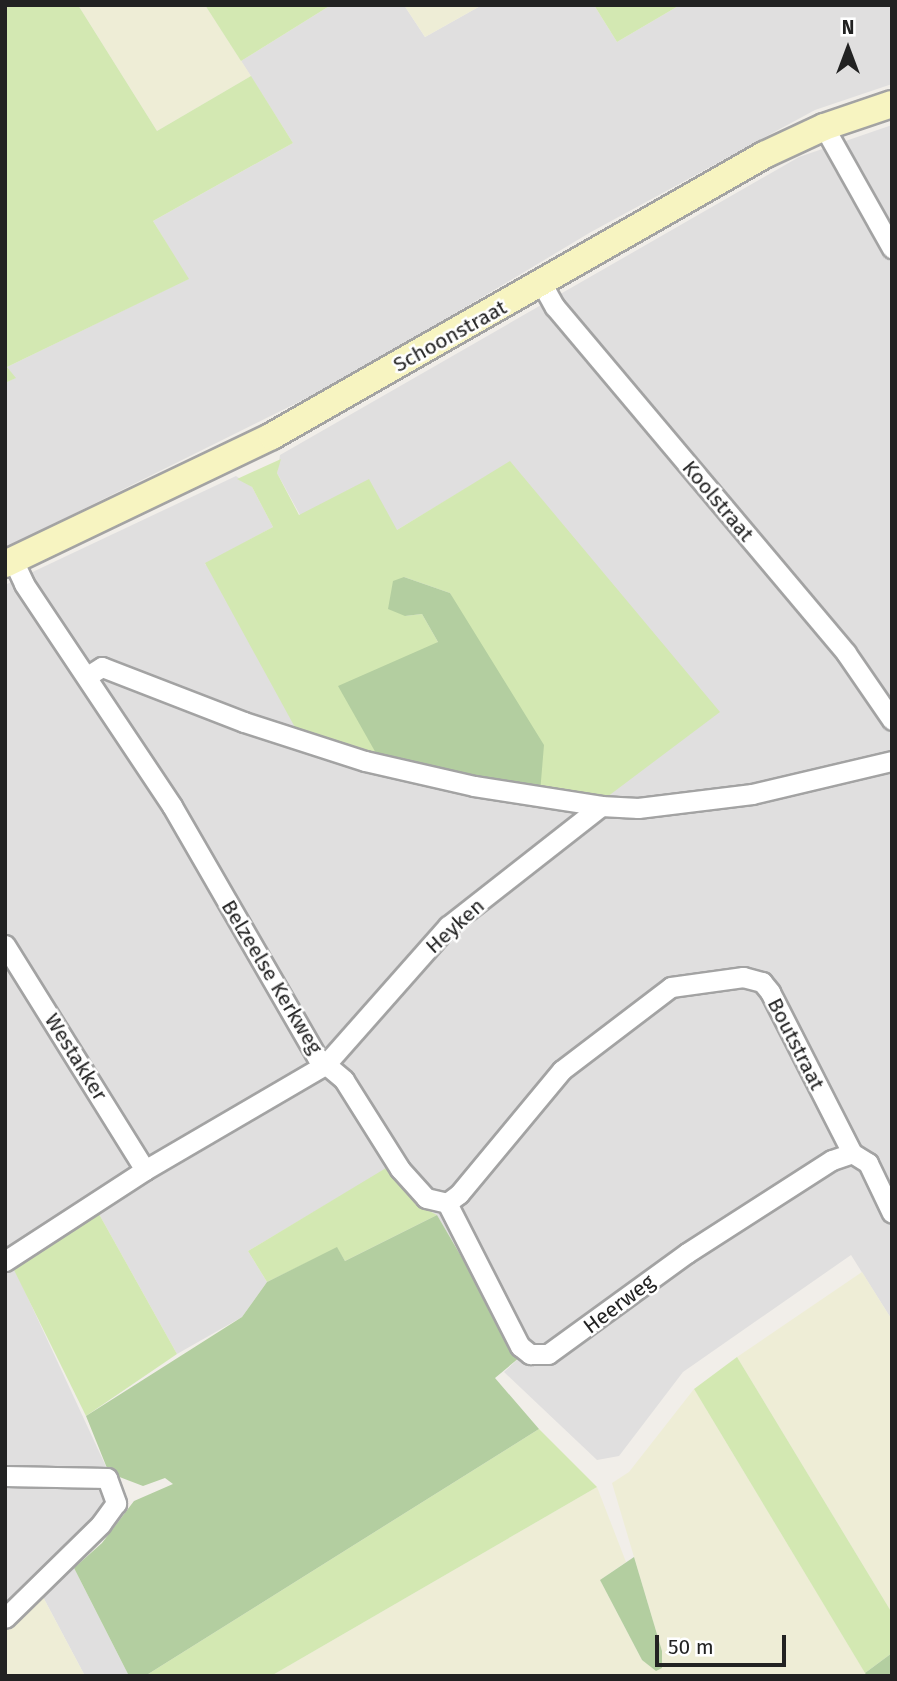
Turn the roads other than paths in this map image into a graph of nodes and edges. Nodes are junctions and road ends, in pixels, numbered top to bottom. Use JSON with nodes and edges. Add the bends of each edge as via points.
{"nodes":[{"id":1,"x":892,"y":104,"type":"edge"},
{"id":2,"x":824,"y":127,"type":"junction"},
{"id":3,"x":892,"y":248,"type":"edge"},
{"id":4,"x":542,"y":284,"type":"junction"},
{"id":5,"x":9,"y":562,"type":"edge"},
{"id":6,"x":89,"y":675,"type":"junction"},
{"id":7,"x":892,"y":720,"type":"edge"},
{"id":8,"x":892,"y":761,"type":"edge"},
{"id":9,"x":601,"y":806,"type":"junction"},
{"id":10,"x":5,"y":945,"type":"edge"},
{"id":11,"x":325,"y":1065,"type":"junction"},
{"id":12,"x":852,"y":1153,"type":"junction"},
{"id":13,"x":145,"y":1170,"type":"junction"},
{"id":14,"x":447,"y":1203,"type":"junction"},
{"id":15,"x":892,"y":1213,"type":"edge"},
{"id":16,"x":5,"y":1261,"type":"edge"},
{"id":17,"x":5,"y":1476,"type":"edge"},
{"id":18,"x":5,"y":1618,"type":"edge"}],
"edges":[{"from":1,"to":2,"type":"street","name":"Schoonstraat"},
{"from":2,"to":3,"type":"street"},
{"from":2,"to":4,"type":"street","name":"Schoonstraat","via":[[754,161]]},
{"from":4,"to":5,"type":"street","name":"Schoonstraat","via":[[272,436]]},
{"from":4,"to":7,"type":"street","name":"Koolstraat","via":[[555,307],[846,653]]},
{"from":5,"to":6,"type":"street","name":"Belzeelse Kerkweg"},
{"from":6,"to":9,"type":"street","via":[[102,667],[267,731],[365,761],[474,786]]},
{"from":6,"to":11,"type":"street","name":"Belzeelse Kerkweg"},
{"from":8,"to":9,"type":"street","via":[[752,794],[638,808]]},
{"from":9,"to":11,"type":"street","name":"Heyken","via":[[448,926]]},
{"from":10,"to":13,"type":"street","name":"Westakker"},
{"from":11,"to":13,"type":"street","name":"Belzeelse Kerkweg"},
{"from":11,"to":14,"type":"street","via":[[344,1080],[416,1189],[426,1198]]},
{"from":12,"to":14,"type":"street","name":"Heerweg","via":[[832,1160],[687,1253],[548,1354],[530,1354],[520,1346]]},
{"from":12,"to":14,"type":"street","name":"Boutstraat","via":[[769,992],[762,982],[743,976],[671,987],[574,1059]]},
{"from":12,"to":15,"type":"street","name":"Boutstraat","via":[[867,1163]]},
{"from":13,"to":16,"type":"street","name":"Belzeelse Kerkweg"},
{"from":17,"to":18,"type":"street","via":[[107,1478],[116,1503],[101,1524]]}]}
